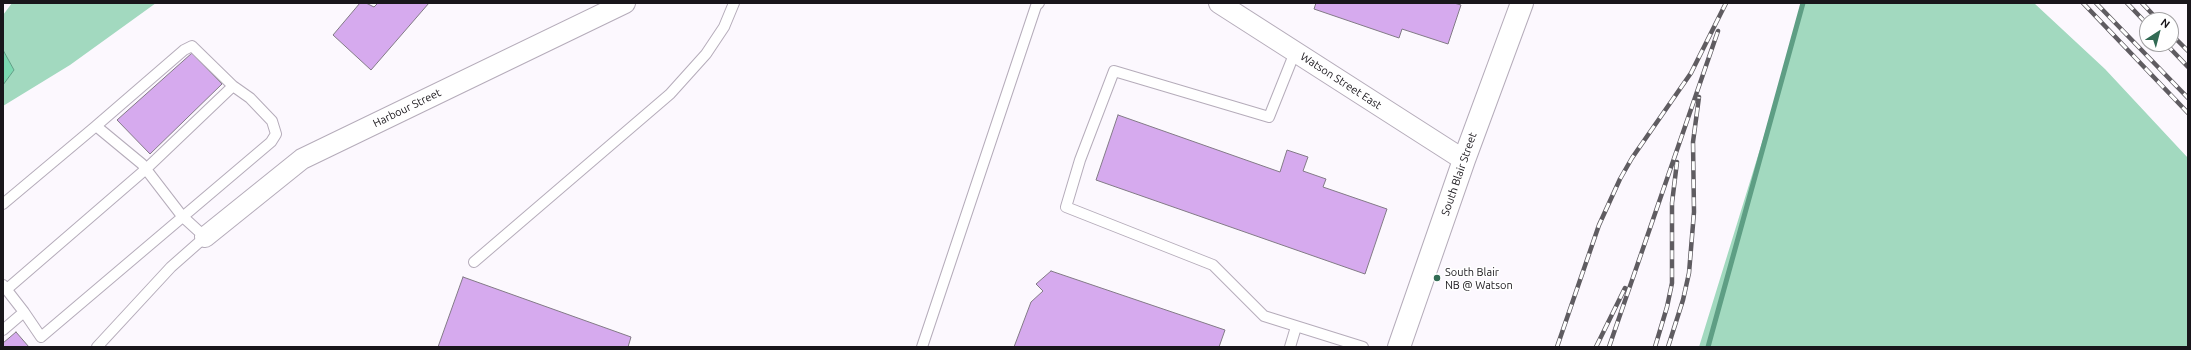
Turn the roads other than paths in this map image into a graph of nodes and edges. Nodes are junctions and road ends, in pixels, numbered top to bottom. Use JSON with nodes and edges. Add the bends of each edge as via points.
{"nodes":[{"id":1,"x":624,"y":3,"type":"edge"},
{"id":2,"x":734,"y":3,"type":"edge"},
{"id":3,"x":1039,"y":3,"type":"edge"},
{"id":4,"x":1219,"y":3,"type":"edge"},
{"id":5,"x":1522,"y":3,"type":"edge"},
{"id":6,"x":1295,"y":52,"type":"junction"},
{"id":7,"x":233,"y":86,"type":"junction"},
{"id":8,"x":96,"y":126,"type":"junction"},
{"id":9,"x":1464,"y":160,"type":"junction"},
{"id":10,"x":146,"y":169,"type":"junction"},
{"id":11,"x":3,"y":204,"type":"edge"},
{"id":12,"x":182,"y":216,"type":"junction"},
{"id":13,"x":205,"y":237,"type":"junction"},
{"id":14,"x":474,"y":262,"type":"dead end"},
{"id":15,"x":5,"y":287,"type":"edge"},
{"id":16,"x":24,"y":312,"type":"junction"},
{"id":17,"x":1296,"y":327,"type":"junction"},
{"id":18,"x":3,"y":330,"type":"edge"},
{"id":19,"x":97,"y":347,"type":"edge"},
{"id":20,"x":922,"y":347,"type":"edge"},
{"id":21,"x":1290,"y":347,"type":"edge"},
{"id":22,"x":1363,"y":347,"type":"edge"},
{"id":23,"x":1399,"y":347,"type":"edge"}],
"edges":[{"from":1,"to":13,"type":"street","name":"Harbour Street","via":[[302,159]]},
{"from":2,"to":14,"type":"lane","via":[[724,27],[706,54],[670,94]]},
{"from":3,"to":20,"type":"lane"},
{"from":4,"to":6,"type":"street","name":"Watson Street East"},
{"from":5,"to":9,"type":"street","name":"South Blair Street"},
{"from":6,"to":9,"type":"street","name":"Watson Street East"},
{"from":6,"to":17,"type":"lane","via":[[1269,117],[1114,71],[1080,160],[1066,207],[1213,265],[1264,316]]},
{"from":7,"to":8,"type":"lane","via":[[192,46],[184,50]]},
{"from":7,"to":10,"type":"lane"},
{"from":7,"to":12,"type":"lane","via":[[250,98],[272,121],[276,134],[271,142]]},
{"from":8,"to":10,"type":"lane"},
{"from":8,"to":11,"type":"lane"},
{"from":9,"to":23,"type":"street","name":"South Blair Street"},
{"from":10,"to":12,"type":"lane"},
{"from":10,"to":15,"type":"lane"},
{"from":12,"to":13,"type":"lane"},
{"from":12,"to":16,"type":"lane","via":[[41,337]]},
{"from":13,"to":19,"type":"lane","via":[[171,267]]},
{"from":15,"to":16,"type":"lane"},
{"from":16,"to":18,"type":"lane"},
{"from":17,"to":21,"type":"lane"},
{"from":17,"to":22,"type":"lane"}]}
